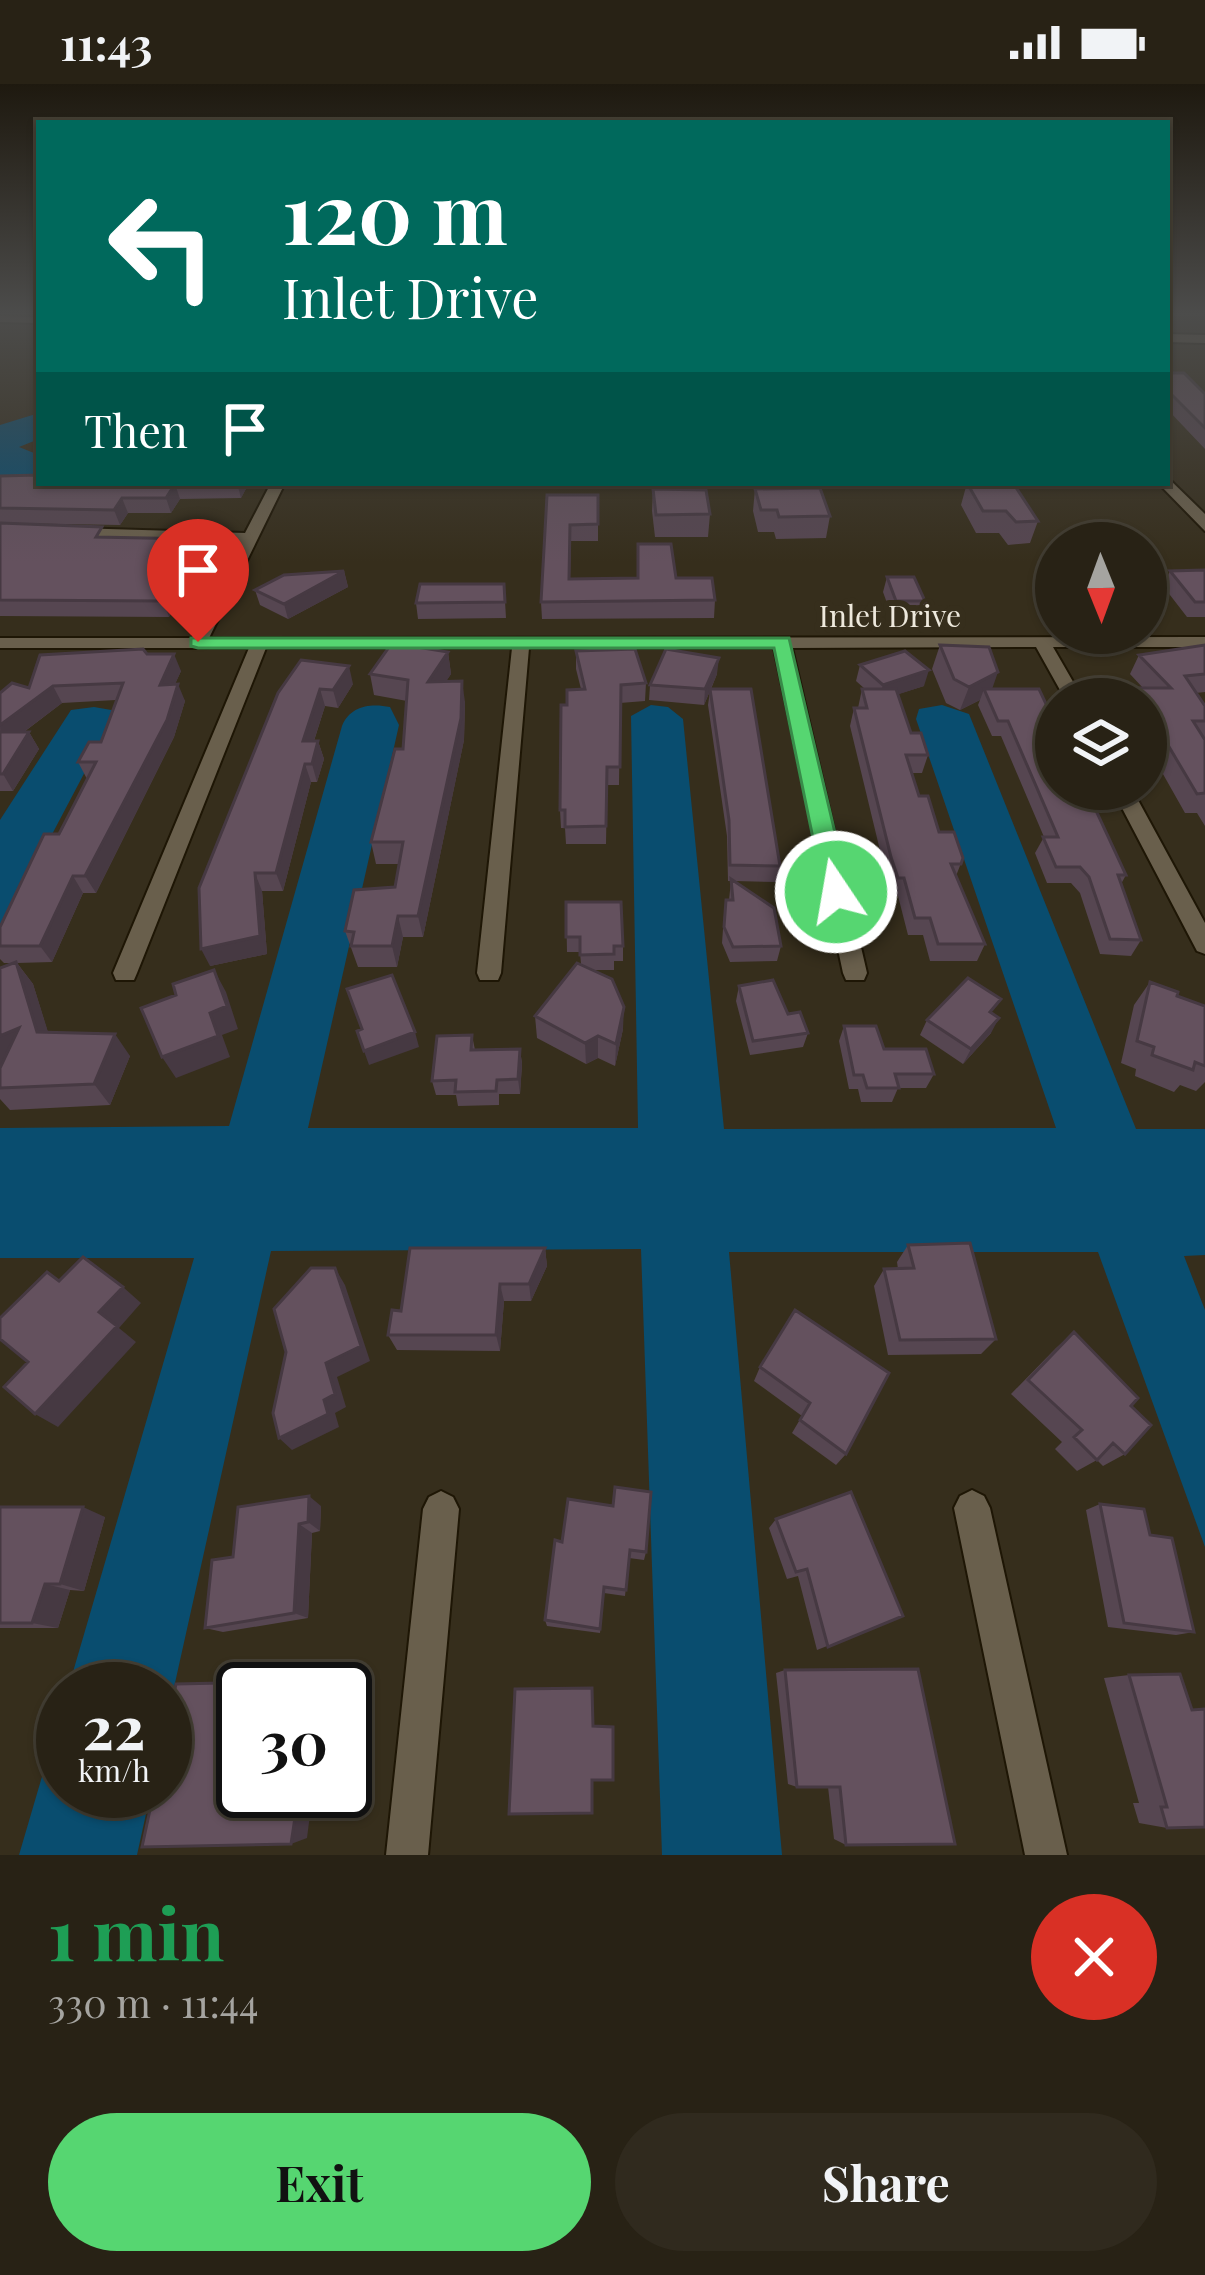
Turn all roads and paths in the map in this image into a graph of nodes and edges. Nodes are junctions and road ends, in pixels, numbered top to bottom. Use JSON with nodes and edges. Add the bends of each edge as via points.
{"nodes":[{"id":1,"x":1170,"y":485,"type":"edge"},
{"id":2,"x":276,"y":486,"type":"edge"},
{"id":3,"x":1205,"y":525,"type":"edge"},
{"id":4,"x":57,"y":531,"type":"edge"},
{"id":5,"x":248,"y":542,"type":"junction"},
{"id":6,"x":198,"y":642,"type":"junction"},
{"id":7,"x":1167,"y":642,"type":"edge"},
{"id":8,"x":1205,"y":642,"type":"edge"},
{"id":9,"x":0,"y":643,"type":"edge"},
{"id":10,"x":782,"y":643,"type":"junction"},
{"id":11,"x":1035,"y":643,"type":"edge"},
{"id":12,"x":260,"y":644,"type":"junction"},
{"id":13,"x":521,"y":644,"type":"junction"},
{"id":14,"x":1133,"y":810,"type":"edge"},
{"id":15,"x":1205,"y":945,"type":"edge"},
{"id":16,"x":125,"y":973,"type":"dead end"},
{"id":17,"x":489,"y":973,"type":"dead end"},
{"id":18,"x":854,"y":973,"type":"dead end"},
{"id":19,"x":972,"y":1508,"type":"dead end"},
{"id":20,"x":441,"y":1510,"type":"dead end"},
{"id":21,"x":407,"y":1855,"type":"edge"},
{"id":22,"x":1046,"y":1855,"type":"edge"}],
"edges":[{"from":1,"to":3,"type":"street"},
{"from":2,"to":5,"type":"street"},
{"from":4,"to":5,"type":"street","via":[[213,532]]},
{"from":5,"to":6,"type":"street"},
{"from":6,"to":9,"type":"street","name":"Inlet Drive"},
{"from":6,"to":12,"type":"street","name":"Inlet Drive"},
{"from":7,"to":8,"type":"street","name":"Inlet Drive"},
{"from":10,"to":11,"type":"street","name":"Inlet Drive"},
{"from":10,"to":13,"type":"street","name":"Inlet Drive"},
{"from":10,"to":18,"type":"street"},
{"from":12,"to":13,"type":"street","name":"Inlet Drive"},
{"from":12,"to":16,"type":"street"},
{"from":13,"to":17,"type":"street"},
{"from":14,"to":15,"type":"street"},
{"from":19,"to":22,"type":"street"},
{"from":20,"to":21,"type":"street"}]}
